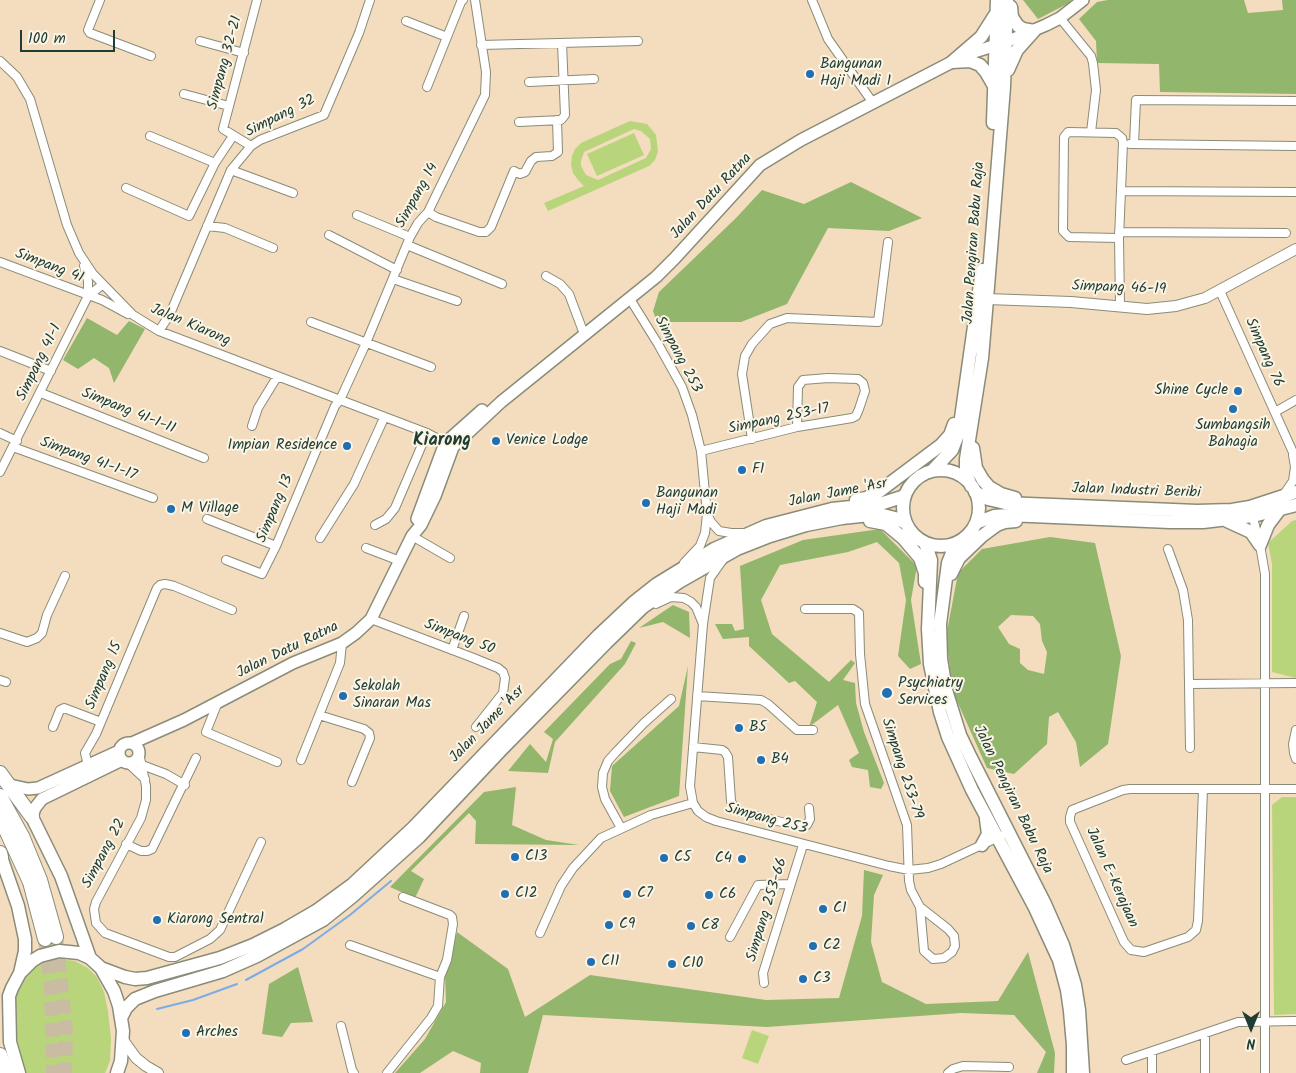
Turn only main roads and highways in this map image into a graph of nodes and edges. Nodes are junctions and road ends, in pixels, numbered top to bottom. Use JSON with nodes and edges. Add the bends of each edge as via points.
{"nodes":[{"id":1,"x":1009,"y":0,"type":"edge"},
{"id":2,"x":1083,"y":0,"type":"edge"},
{"id":3,"x":997,"y":6,"type":"edge"},
{"id":4,"x":1034,"y":30,"type":"junction"},
{"id":5,"x":1001,"y":43,"type":"junction"},
{"id":6,"x":952,"y":62,"type":"junction"},
{"id":7,"x":999,"y":87,"type":"junction"},
{"id":8,"x":970,"y":397,"type":"junction"},
{"id":9,"x":932,"y":472,"type":"junction"},
{"id":10,"x":973,"y":489,"type":"junction"},
{"id":11,"x":1296,"y":492,"type":"edge"},
{"id":12,"x":905,"y":496,"type":"junction"},
{"id":13,"x":1281,"y":503,"type":"junction"},
{"id":14,"x":1296,"y":505,"type":"edge"},
{"id":15,"x":832,"y":509,"type":"junction"},
{"id":16,"x":1252,"y":511,"type":"junction"},
{"id":17,"x":1067,"y":512,"type":"junction"},
{"id":18,"x":1225,"y":520,"type":"junction"},
{"id":19,"x":823,"y":522,"type":"junction"},
{"id":20,"x":906,"y":523,"type":"junction"},
{"id":21,"x":976,"y":523,"type":"junction"},
{"id":22,"x":962,"y":540,"type":"junction"},
{"id":23,"x":926,"y":542,"type":"junction"},
{"id":24,"x":934,"y":626,"type":"junction"},
{"id":25,"x":137,"y":748,"type":"junction"},
{"id":26,"x":123,"y":758,"type":"junction"},
{"id":27,"x":89,"y":771,"type":"junction"},
{"id":28,"x":0,"y":773,"type":"edge"},
{"id":29,"x":10,"y":785,"type":"junction"},
{"id":30,"x":0,"y":796,"type":"edge"},
{"id":31,"x":985,"y":814,"type":"junction"},
{"id":32,"x":0,"y":817,"type":"edge"},
{"id":33,"x":32,"y":817,"type":"junction"},
{"id":34,"x":1004,"y":835,"type":"junction"},
{"id":35,"x":982,"y":845,"type":"road end"},
{"id":36,"x":0,"y":855,"type":"edge"},
{"id":37,"x":90,"y":958,"type":"junction"},
{"id":38,"x":101,"y":968,"type":"junction"},
{"id":39,"x":20,"y":973,"type":"junction"},
{"id":40,"x":5,"y":1000,"type":"edge"},
{"id":41,"x":121,"y":1018,"type":"junction"},
{"id":42,"x":0,"y":1042,"type":"edge"},
{"id":43,"x":0,"y":1055,"type":"edge"},
{"id":44,"x":7,"y":1073,"type":"edge"},
{"id":45,"x":15,"y":1073,"type":"edge"},
{"id":46,"x":19,"y":1073,"type":"edge"},
{"id":47,"x":118,"y":1073,"type":"edge"},
{"id":48,"x":1073,"y":1073,"type":"edge"},
{"id":49,"x":1083,"y":1073,"type":"edge"}],
"edges":[{"from":1,"to":4,"type":"main road","via":[[1012,17],[1018,26]]},
{"from":1,"to":5,"type":"main road","name":"Jalan Pengiran Babu Raja"},
{"from":2,"to":4,"type":"main road","name":"Jalan Datu Ratna","via":[[1060,18]]},
{"from":3,"to":5,"type":"main road","name":"Jalan Pengiran Babu Raja"},
{"from":3,"to":6,"type":"main road","via":[[987,30]]},
{"from":4,"to":5,"type":"main road","name":"Jalan Datu Ratna"},
{"from":4,"to":7,"type":"main road","via":[[1013,58]]},
{"from":5,"to":6,"type":"main road","name":"Jalan Datu Ratna"},
{"from":5,"to":7,"type":"main road","name":"Jalan Pengiran Babu Raja"},
{"from":6,"to":7,"type":"main road","via":[[975,62]]},
{"from":6,"to":25,"type":"main road","name":"Jalan Datu Ratna","via":[[801,140],[760,166],[675,258],[630,299],[505,391],[449,445],[400,561],[371,619],[356,633],[342,643],[294,663],[155,733]]},
{"from":7,"to":8,"type":"main road","name":"Jalan Pengiran Babu Raja"},
{"from":7,"to":8,"type":"main road","name":"Jalan Pengiran Babu Raja","via":[[988,299],[982,358]]},
{"from":8,"to":9,"type":"main road","name":"Jalan Pengiran Babu Raja","via":[[952,450]]},
{"from":8,"to":10,"type":"main road","name":"Jalan Pengiran Babu Raja","via":[[966,473]]},
{"from":8,"to":15,"type":"main road","via":[[942,445],[878,493],[840,502]]},
{"from":8,"to":17,"type":"main road","via":[[977,417],[973,458],[983,480],[1001,494],[1051,500]]},
{"from":9,"to":10,"type":"main road","via":[[954,473],[967,480]]},
{"from":9,"to":12,"type":"main road","via":[[913,483]]},
{"from":10,"to":17,"type":"main road","name":"Jalan Industri Beribi","via":[[988,499],[1005,504]]},
{"from":10,"to":21,"type":"main road","via":[[979,507]]},
{"from":11,"to":13,"type":"main road","name":"Jalan Industri Beribi"},
{"from":12,"to":15,"type":"main road","name":"Jalan Jame 'Asr","via":[[880,504]]},
{"from":12,"to":20,"type":"main road","via":[[903,510]]},
{"from":13,"to":14,"type":"main road","name":"Jalan Industri Beribi"},
{"from":13,"to":16,"type":"main road","name":"Jalan Industri Beribi"},
{"from":13,"to":18,"type":"main road","via":[[1260,545],[1245,528]]},
{"from":15,"to":38,"type":"main road","name":"Jalan Jame 'Asr","via":[[748,533],[714,549],[633,603],[566,667],[413,828],[353,884],[316,911],[253,945],[162,975],[135,979]]},
{"from":16,"to":17,"type":"main road","name":"Jalan Industri Beribi"},
{"from":16,"to":18,"type":"main road","name":"Jalan Industri Beribi"},
{"from":17,"to":18,"type":"main road","name":"Jalan Industri Beribi","via":[[1170,522]]},
{"from":17,"to":21,"type":"main road","name":"Jalan Industri Beribi","via":[[994,516]]},
{"from":17,"to":24,"type":"main road","via":[[1058,521],[1004,522],[982,536],[952,569],[944,617]]},
{"from":19,"to":20,"type":"main road","name":"Jalan Jame 'Asr","via":[[879,514]]},
{"from":19,"to":24,"type":"main road","via":[[878,522],[886,524],[903,538],[923,566],[924,618]]},
{"from":19,"to":41,"type":"main road","name":"Jalan Jame 'Asr","via":[[770,536],[728,554],[644,607],[574,674],[419,837],[323,920],[223,971],[135,998]]},
{"from":20,"to":23,"type":"main road","via":[[914,535]]},
{"from":21,"to":22,"type":"main road"},
{"from":22,"to":23,"type":"main road","via":[[940,546]]},
{"from":22,"to":24,"type":"main road","name":"Jalan Pengiran Babu Raja","via":[[948,563]]},
{"from":23,"to":24,"type":"main road","name":"Jalan Pengiran Babu Raja","via":[[932,569]]},
{"from":24,"to":31,"type":"main road","name":"Jalan Pengiran Babu Raja","via":[[932,678],[940,712],[960,765]]},
{"from":24,"to":34,"type":"main road","name":"Jalan Pengiran Babu Raja","via":[[951,707]]},
{"from":25,"to":26,"type":"main road","via":[[135,761]]},
{"from":25,"to":26,"type":"main road","via":[[122,745]]},
{"from":26,"to":27,"type":"main road"},
{"from":27,"to":29,"type":"main road","via":[[38,788]]},
{"from":27,"to":33,"type":"main road","via":[[42,799]]},
{"from":28,"to":29,"type":"highway"},
{"from":29,"to":33,"type":"highway"},
{"from":30,"to":32,"type":"highway","via":[[22,836],[40,880],[50,938],[30,882]]},
{"from":31,"to":34,"type":"main road","name":"Jalan Pengiran Babu Raja"},
{"from":31,"to":35,"type":"main road","via":[[988,834]]},
{"from":33,"to":37,"type":"main road","via":[[61,876]]},
{"from":34,"to":48,"type":"main road","name":"Jalan Pengiran Babu Raja","via":[[1062,969],[1070,1011]]},
{"from":34,"to":49,"type":"main road","name":"Jalan Pengiran Babu Raja","via":[[1045,904],[1069,964],[1079,1010]]},
{"from":36,"to":39,"type":"main road","via":[[26,939]]},
{"from":37,"to":38,"type":"main road"},
{"from":37,"to":39,"type":"main road","via":[[68,951],[49,952],[32,961]]},
{"from":38,"to":41,"type":"main road","via":[[114,991]]},
{"from":39,"to":40,"type":"main road"},
{"from":40,"to":46,"type":"main road","via":[[10,1042]]},
{"from":41,"to":47,"type":"main road"},
{"from":42,"to":45,"type":"main road"},
{"from":43,"to":44,"type":"highway"}]}
